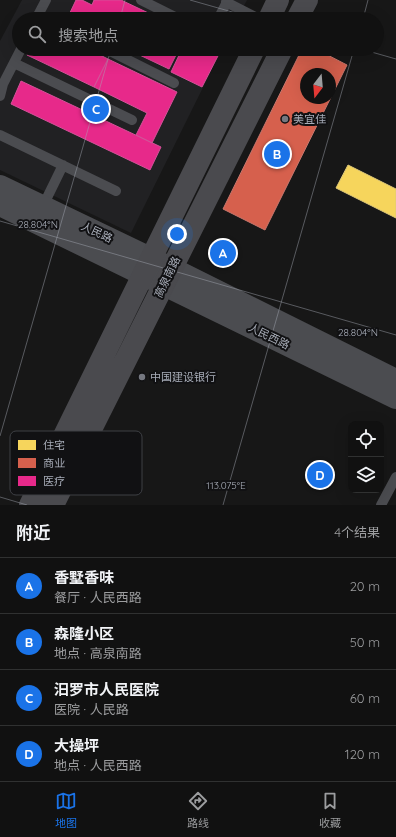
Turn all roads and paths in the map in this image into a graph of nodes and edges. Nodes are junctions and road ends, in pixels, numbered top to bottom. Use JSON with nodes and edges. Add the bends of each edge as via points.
{"nodes":[{"id":1,"x":46,"y":0,"type":"edge"},
{"id":2,"x":141,"y":0,"type":"edge"},
{"id":3,"x":278,"y":0,"type":"edge"},
{"id":4,"x":306,"y":0,"type":"edge"},
{"id":5,"x":227,"y":1,"type":"edge"},
{"id":6,"x":42,"y":12,"type":"edge"},
{"id":7,"x":165,"y":12,"type":"edge"},
{"id":8,"x":222,"y":12,"type":"edge"},
{"id":9,"x":247,"y":12,"type":"edge"},
{"id":10,"x":272,"y":12,"type":"edge"},
{"id":11,"x":300,"y":12,"type":"edge"},
{"id":12,"x":17,"y":56,"type":"edge"},
{"id":13,"x":120,"y":56,"type":"edge"},
{"id":14,"x":251,"y":56,"type":"edge"},
{"id":15,"x":278,"y":56,"type":"edge"},
{"id":16,"x":14,"y":62,"type":"junction"},
{"id":17,"x":174,"y":83,"type":"dead end"},
{"id":18,"x":0,"y":96,"type":"edge"},
{"id":19,"x":132,"y":120,"type":"dead end"},
{"id":20,"x":0,"y":135,"type":"edge"},
{"id":21,"x":63,"y":165,"type":"junction"},
{"id":22,"x":0,"y":186,"type":"edge"},
{"id":23,"x":116,"y":191,"type":"dead end"},
{"id":24,"x":0,"y":205,"type":"edge"},
{"id":25,"x":43,"y":206,"type":"junction"},
{"id":26,"x":147,"y":266,"type":"junction"},
{"id":27,"x":167,"y":276,"type":"junction"},
{"id":28,"x":396,"y":380,"type":"edge"},
{"id":29,"x":396,"y":398,"type":"edge"},
{"id":30,"x":66,"y":431,"type":"edge"},
{"id":31,"x":90,"y":431,"type":"edge"},
{"id":32,"x":396,"y":477,"type":"edge"},
{"id":33,"x":35,"y":495,"type":"edge"},
{"id":34,"x":58,"y":495,"type":"edge"},
{"id":35,"x":30,"y":505,"type":"edge"},
{"id":36,"x":53,"y":505,"type":"edge"},
{"id":37,"x":382,"y":505,"type":"edge"}],
"edges":[{"from":1,"to":6,"type":"lane"},
{"from":2,"to":7,"type":"lane"},
{"from":3,"to":10,"type":"main road"},
{"from":4,"to":11,"type":"main road"},
{"from":5,"to":8,"type":"lane"},
{"from":5,"to":9,"type":"lane"},
{"from":12,"to":16,"type":"lane"},
{"from":13,"to":17,"type":"lane"},
{"from":14,"to":26,"type":"main road","name":"高泉南路"},
{"from":15,"to":27,"type":"main road","name":"高泉南路"},
{"from":16,"to":18,"type":"lane"},
{"from":16,"to":19,"type":"lane"},
{"from":20,"to":21,"type":"lane"},
{"from":21,"to":23,"type":"lane"},
{"from":21,"to":25,"type":"lane"},
{"from":22,"to":25,"type":"street","name":"人民路"},
{"from":24,"to":26,"type":"street","name":"人民路"},
{"from":25,"to":26,"type":"street","name":"人民路"},
{"from":26,"to":27,"type":"street","name":"人民路"},
{"from":26,"to":30,"type":"main road","name":"高泉南路"},
{"from":27,"to":28,"type":"street","name":"人民西路"},
{"from":27,"to":29,"type":"street","name":"人民西路"},
{"from":27,"to":31,"type":"main road","name":"高泉南路"},
{"from":32,"to":37,"type":"lane"},
{"from":33,"to":35,"type":"main road","name":"高泉南路"},
{"from":34,"to":36,"type":"main road","name":"高泉南路"}]}
